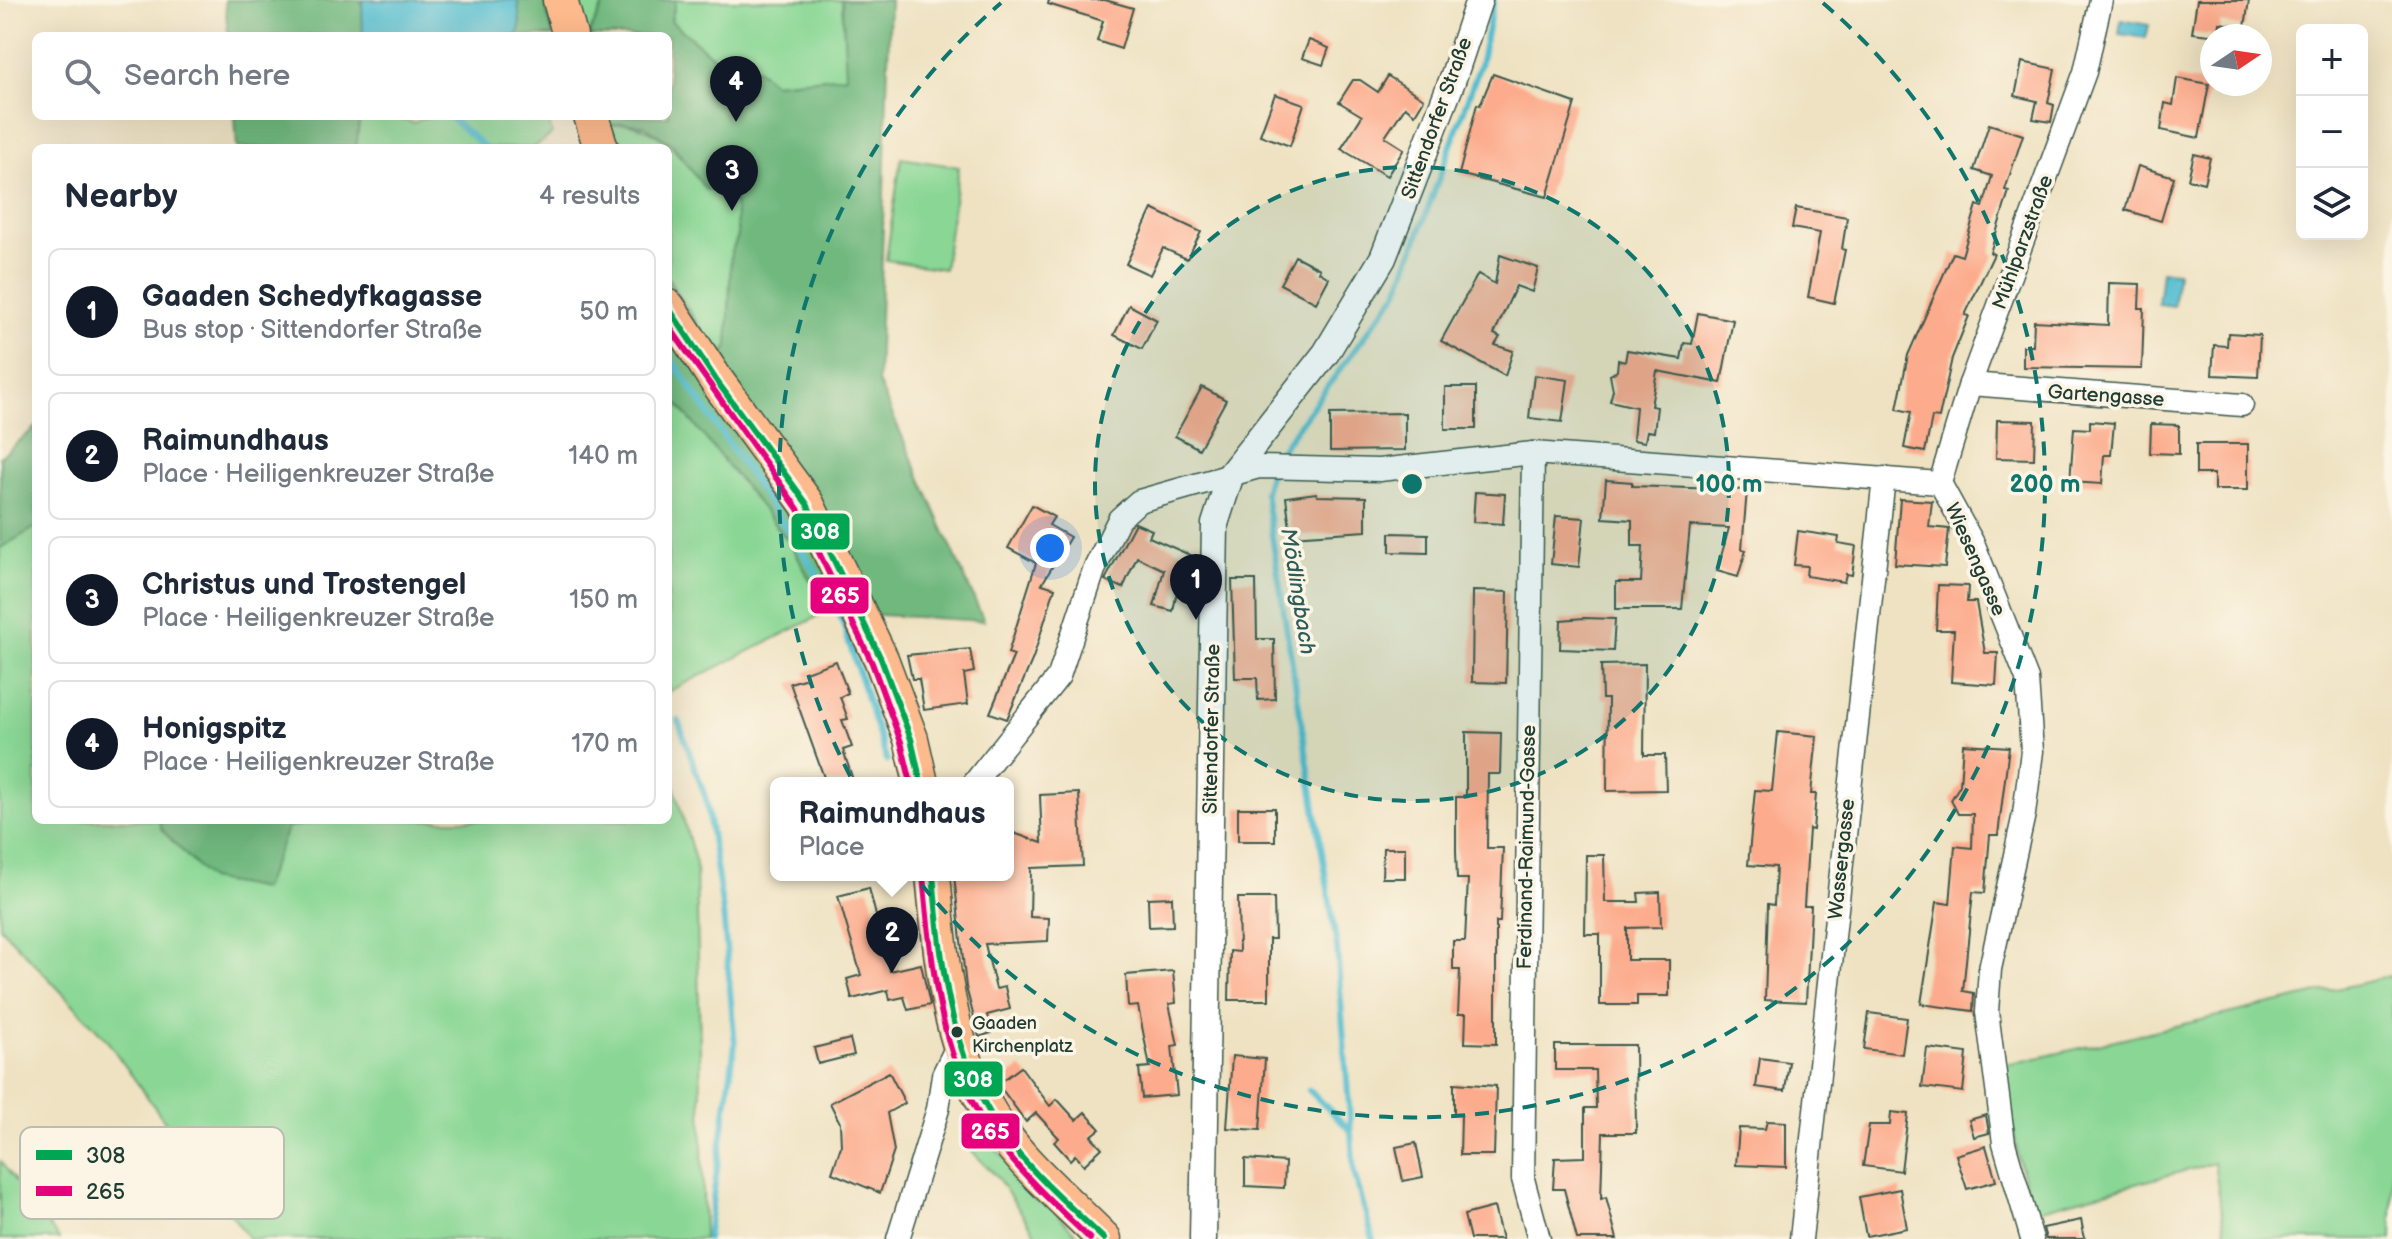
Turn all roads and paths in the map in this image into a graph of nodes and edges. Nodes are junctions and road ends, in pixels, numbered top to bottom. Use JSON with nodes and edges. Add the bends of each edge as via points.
{"nodes":[{"id":1,"x":560,"y":0,"type":"edge"},
{"id":2,"x":1479,"y":0,"type":"edge"},
{"id":3,"x":2101,"y":0,"type":"edge"},
{"id":4,"x":569,"y":32,"type":"edge"},
{"id":5,"x":592,"y":120,"type":"edge"},
{"id":6,"x":600,"y":144,"type":"edge"},
{"id":7,"x":672,"y":313,"type":"edge"},
{"id":8,"x":1970,"y":384,"type":"junction"},
{"id":9,"x":2242,"y":405,"type":"dead end"},
{"id":10,"x":1533,"y":453,"type":"junction"},
{"id":11,"x":1231,"y":474,"type":"junction"},
{"id":12,"x":1884,"y":478,"type":"junction"},
{"id":13,"x":1940,"y":483,"type":"junction"},
{"id":14,"x":920,"y":777,"type":"edge"},
{"id":15,"x":979,"y":777,"type":"edge"},
{"id":16,"x":934,"y":881,"type":"edge"},
{"id":17,"x":958,"y":1044,"type":"junction"},
{"id":18,"x":898,"y":1239,"type":"edge"},
{"id":19,"x":1104,"y":1239,"type":"edge"},
{"id":20,"x":1203,"y":1239,"type":"edge"},
{"id":21,"x":1539,"y":1239,"type":"edge"},
{"id":22,"x":1801,"y":1239,"type":"edge"},
{"id":23,"x":2032,"y":1239,"type":"edge"}],
"edges":[{"from":1,"to":4,"type":"main road"},
{"from":2,"to":11,"type":"street","name":"Sittendorfer Straße","via":[[1383,258],[1326,353]]},
{"from":3,"to":8,"type":"street","name":"Mühlparzstraße","via":[[2085,72]]},
{"from":5,"to":6,"type":"main road"},
{"from":7,"to":14,"type":"main road","via":[[807,504],[881,659]]},
{"from":8,"to":9,"type":"street","name":"Gartengasse"},
{"from":8,"to":13,"type":"street","name":"Mühlparzstraße"},
{"from":10,"to":11,"type":"street","name":"Wiesengasse","via":[[1379,470],[1259,467]]},
{"from":10,"to":12,"type":"street","name":"Wiesengasse"},
{"from":10,"to":21,"type":"street","name":"Ferdinand-Raimund-Gasse","via":[[1523,1179]]},
{"from":11,"to":15,"type":"street","name":"Wiesengasse","via":[[1139,501],[1119,519],[1094,570],[1059,676]]},
{"from":11,"to":20,"type":"street","name":"Sittendorfer Straße","via":[[1215,524]]},
{"from":12,"to":13,"type":"street","name":"Wiesengasse"},
{"from":12,"to":22,"type":"street","name":"Wassergasse"},
{"from":13,"to":23,"type":"street","name":"Wiesengasse","via":[[1974,545],[2027,679],[2030,766],[1990,969],[1987,1012],[2004,1143]]},
{"from":16,"to":17,"type":"main road","via":[[945,987]]},
{"from":17,"to":18,"type":"street","via":[[943,1075],[938,1109]]},
{"from":17,"to":19,"type":"main road","via":[[976,1089],[1024,1160]]}]}
